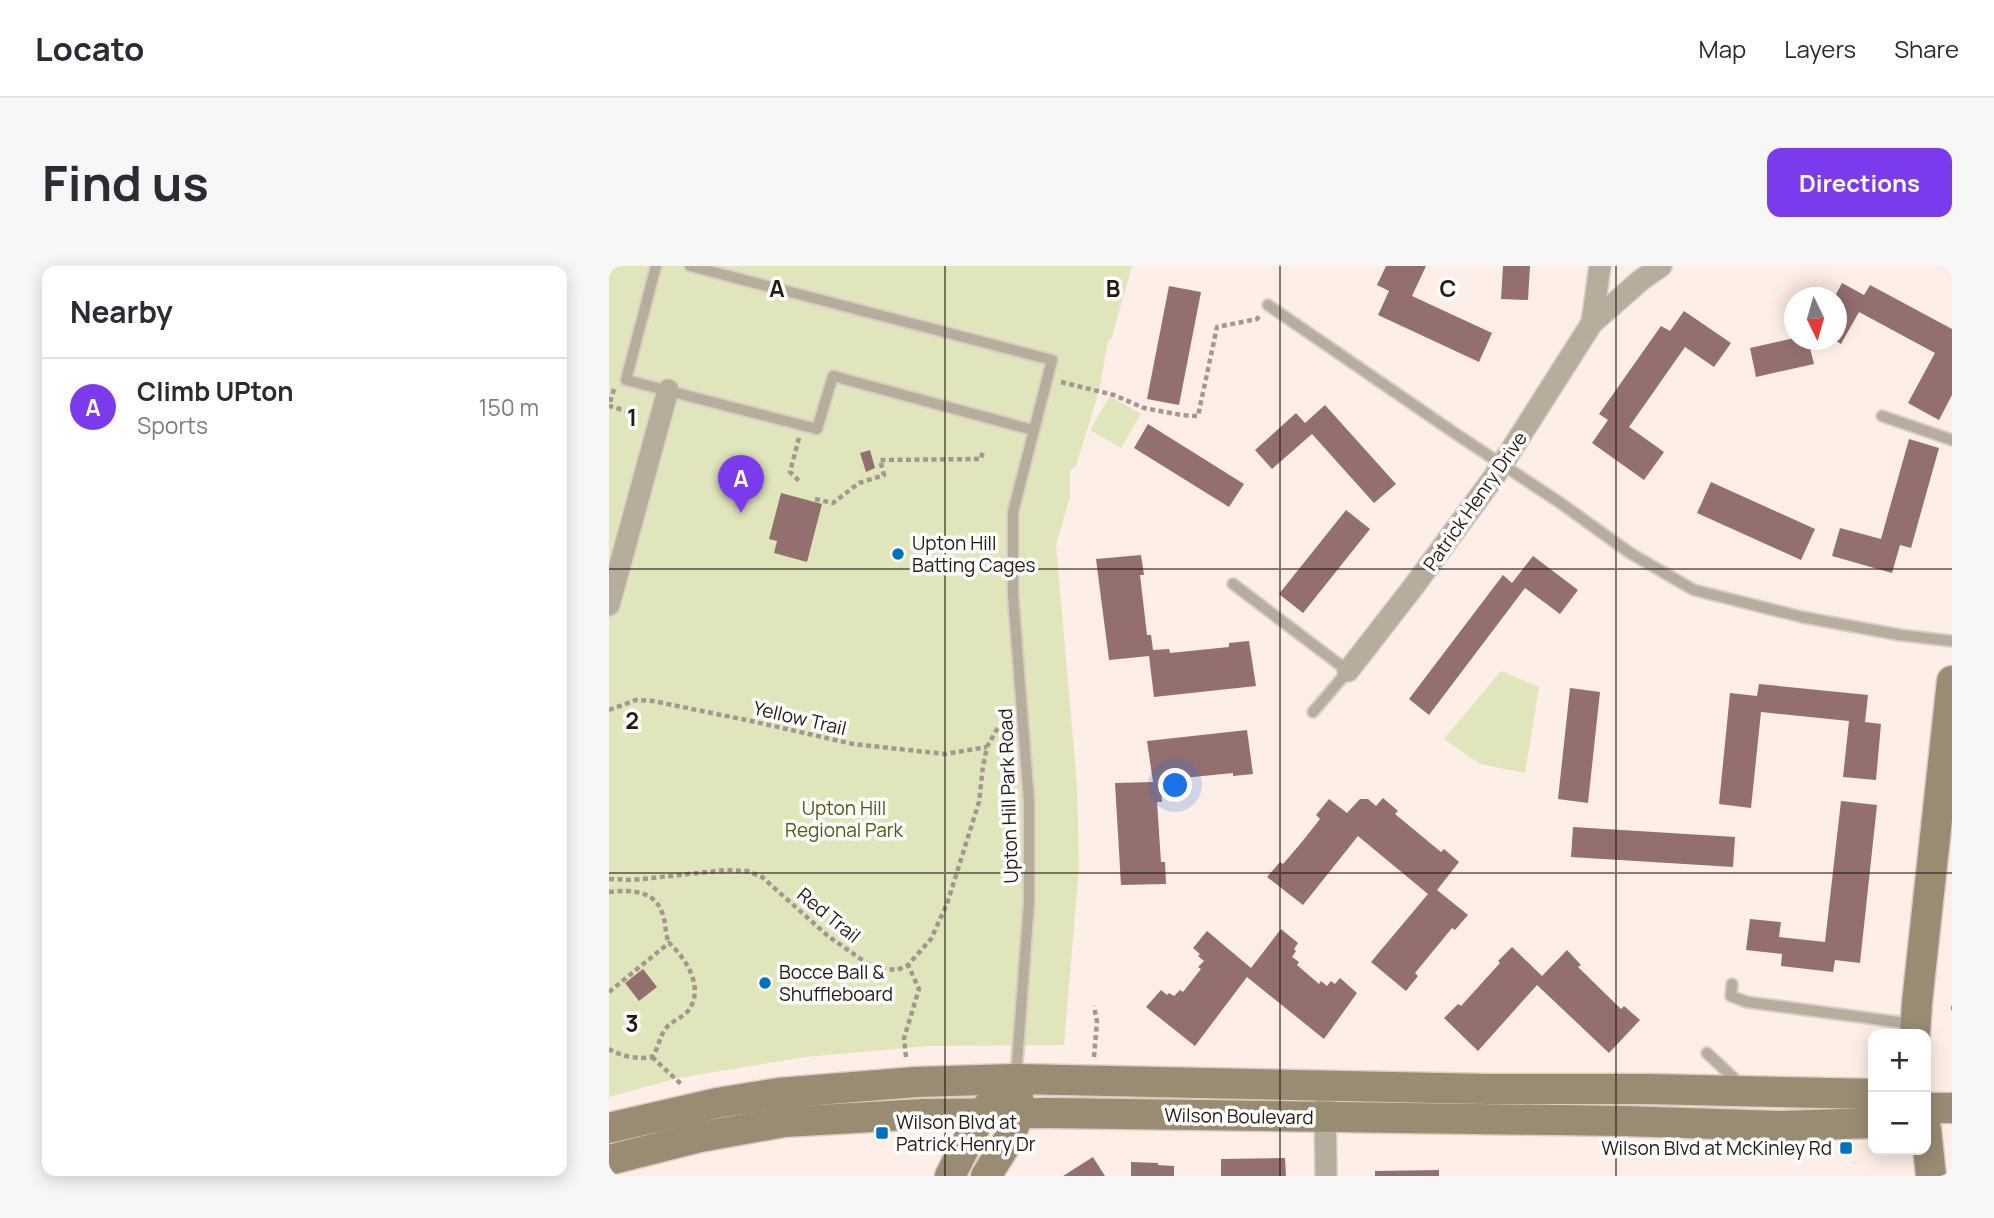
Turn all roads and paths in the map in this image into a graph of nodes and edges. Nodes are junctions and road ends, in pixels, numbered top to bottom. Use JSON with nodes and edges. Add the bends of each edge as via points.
{"nodes":[{"id":1,"x":656,"y":266,"type":"edge"},
{"id":2,"x":690,"y":266,"type":"edge"},
{"id":3,"x":1600,"y":266,"type":"edge"},
{"id":4,"x":1661,"y":266,"type":"edge"},
{"id":5,"x":1268,"y":304,"type":"joint"},
{"id":6,"x":1592,"y":323,"type":"junction"},
{"id":7,"x":1047,"y":379,"type":"junction"},
{"id":8,"x":609,"y":385,"type":"edge"},
{"id":9,"x":668,"y":390,"type":"junction"},
{"id":10,"x":1882,"y":416,"type":"dead end"},
{"id":11,"x":659,"y":420,"type":"junction"},
{"id":12,"x":1033,"y":430,"type":"junction"},
{"id":13,"x":1952,"y":440,"type":"edge"},
{"id":14,"x":983,"y":451,"type":"dead end"},
{"id":15,"x":793,"y":456,"type":"dead end"},
{"id":16,"x":1502,"y":465,"type":"junction"},
{"id":17,"x":801,"y":484,"type":"dead end"},
{"id":18,"x":815,"y":499,"type":"dead end"},
{"id":19,"x":1233,"y":584,"type":"dead end"},
{"id":20,"x":609,"y":605,"type":"edge"},
{"id":21,"x":1952,"y":641,"type":"edge"},
{"id":22,"x":1348,"y":671,"type":"junction"},
{"id":23,"x":1952,"y":681,"type":"edge"},
{"id":24,"x":1022,"y":699,"type":"junction"},
{"id":25,"x":609,"y":710,"type":"edge"},
{"id":26,"x":1313,"y":712,"type":"dead end"},
{"id":27,"x":988,"y":747,"type":"junction"},
{"id":28,"x":1946,"y":787,"type":"edge"},
{"id":29,"x":609,"y":879,"type":"edge"},
{"id":30,"x":609,"y":892,"type":"edge"},
{"id":31,"x":669,"y":943,"type":"junction"},
{"id":32,"x":908,"y":965,"type":"junction"},
{"id":33,"x":1732,"y":984,"type":"dead end"},
{"id":34,"x":609,"y":992,"type":"edge"},
{"id":35,"x":1094,"y":1006,"type":"dead end"},
{"id":36,"x":1915,"y":1029,"type":"edge"},
{"id":37,"x":609,"y":1049,"type":"edge"},
{"id":38,"x":1707,"y":1052,"type":"dead end"},
{"id":39,"x":1094,"y":1055,"type":"dead end"},
{"id":40,"x":652,"y":1057,"type":"junction"},
{"id":41,"x":906,"y":1058,"type":"dead end"},
{"id":42,"x":1016,"y":1079,"type":"junction"},
{"id":43,"x":681,"y":1084,"type":"dead end"},
{"id":44,"x":1326,"y":1086,"type":"junction"},
{"id":45,"x":1747,"y":1091,"type":"junction"},
{"id":46,"x":1868,"y":1094,"type":"edge"},
{"id":47,"x":1931,"y":1108,"type":"edge"},
{"id":48,"x":1952,"y":1108,"type":"edge"},
{"id":49,"x":982,"y":1113,"type":"junction"},
{"id":50,"x":1020,"y":1113,"type":"junction"},
{"id":51,"x":1325,"y":1118,"type":"junction"},
{"id":52,"x":1868,"y":1123,"type":"edge"},
{"id":53,"x":609,"y":1128,"type":"edge"},
{"id":54,"x":1929,"y":1155,"type":"edge"},
{"id":55,"x":609,"y":1160,"type":"edge"},
{"id":56,"x":950,"y":1176,"type":"edge"},
{"id":57,"x":986,"y":1176,"type":"edge"},
{"id":58,"x":1326,"y":1176,"type":"edge"},
{"id":59,"x":1931,"y":1176,"type":"edge"}],
"edges":[{"from":1,"to":9,"type":"lane","via":[[626,380]]},
{"from":2,"to":7,"type":"lane","via":[[1052,360]]},
{"from":3,"to":6,"type":"street","name":"Patrick Henry Drive"},
{"from":4,"to":6,"type":"street","name":"Patrick Henry Drive"},
{"from":5,"to":7,"type":"path","via":[[1257,319],[1217,327],[1198,416],[1144,408]]},
{"from":5,"to":16,"type":"lane"},
{"from":6,"to":16,"type":"street","name":"Patrick Henry Drive"},
{"from":7,"to":12,"type":"lane","name":"Upton Hill Park Road"},
{"from":8,"to":11,"type":"path","via":[[614,387],[609,406]]},
{"from":9,"to":11,"type":"street"},
{"from":9,"to":12,"type":"lane","via":[[817,429],[833,376]]},
{"from":10,"to":13,"type":"lane"},
{"from":11,"to":20,"type":"street"},
{"from":12,"to":24,"type":"lane","name":"Upton Hill Park Road","via":[[1013,512],[1013,595]]},
{"from":14,"to":18,"type":"path","via":[[981,459],[880,460],[884,475],[859,483],[832,503]]},
{"from":15,"to":17,"type":"path","via":[[790,472]]},
{"from":16,"to":21,"type":"lane","via":[[1694,590],[1802,617]]},
{"from":16,"to":22,"type":"street","name":"Patrick Henry Drive"},
{"from":19,"to":22,"type":"lane"},
{"from":22,"to":26,"type":"lane"},
{"from":23,"to":28,"type":"main road"},
{"from":24,"to":27,"type":"path"},
{"from":24,"to":42,"type":"lane","name":"Upton Hill Park Road","via":[[1029,902]]},
{"from":25,"to":27,"type":"path","name":"Yellow Trail","via":[[636,700],[653,701],[853,744],[945,754]]},
{"from":27,"to":32,"type":"path","via":[[979,802],[947,904],[931,940]]},
{"from":28,"to":36,"type":"main road"},
{"from":29,"to":32,"type":"path","name":"Red Trail","via":[[747,872],[762,877],[865,962],[897,970]]},
{"from":30,"to":31,"type":"path","via":[[639,891],[656,902]]},
{"from":31,"to":34,"type":"path"},
{"from":31,"to":40,"type":"path","via":[[693,976],[695,995],[686,1013],[668,1026]]},
{"from":32,"to":41,"type":"path","via":[[919,989],[904,1038]]},
{"from":33,"to":36,"type":"lane","via":[[1731,996],[1747,1002]]},
{"from":35,"to":39,"type":"path"},
{"from":37,"to":40,"type":"path","via":[[616,1054]]},
{"from":38,"to":45,"type":"lane"},
{"from":40,"to":43,"type":"path"},
{"from":42,"to":44,"type":"main road","name":"Wilson Boulevard"},
{"from":42,"to":49,"type":"main road"},
{"from":42,"to":50,"type":"main road"},
{"from":42,"to":53,"type":"main road","name":"Wilson Boulevard","via":[[779,1093]]},
{"from":44,"to":45,"type":"main road","name":"Wilson Boulevard"},
{"from":44,"to":51,"type":"street"},
{"from":45,"to":46,"type":"main road","name":"Wilson Boulevard"},
{"from":47,"to":48,"type":"main road"},
{"from":49,"to":50,"type":"main road","name":"Wilson Boulevard"},
{"from":49,"to":55,"type":"main road","name":"Wilson Boulevard","via":[[784,1122]]},
{"from":49,"to":56,"type":"main road"},
{"from":50,"to":51,"type":"main road","name":"Wilson Boulevard"},
{"from":50,"to":57,"type":"main road"},
{"from":51,"to":52,"type":"main road","name":"Wilson Boulevard","via":[[1781,1126]]},
{"from":51,"to":58,"type":"street"},
{"from":54,"to":59,"type":"main road"}]}
